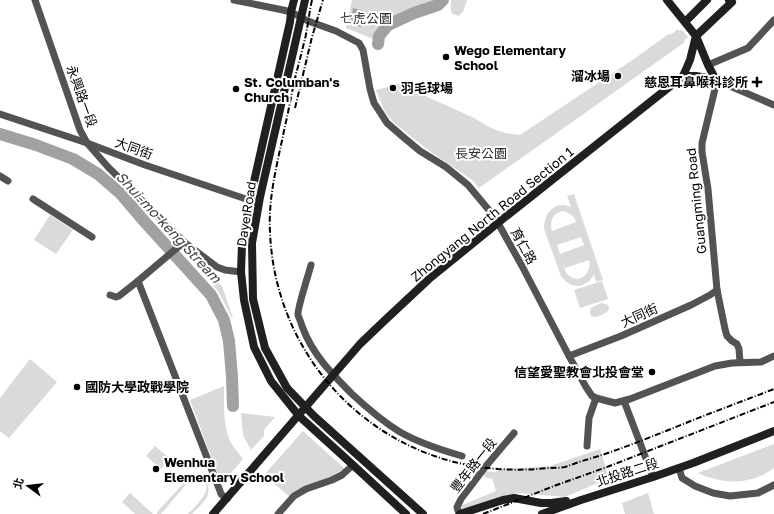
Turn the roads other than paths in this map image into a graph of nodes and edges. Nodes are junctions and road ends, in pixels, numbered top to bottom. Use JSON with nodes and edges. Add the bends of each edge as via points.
{"nodes":[{"id":1,"x":35,"y":0,"type":"edge"},
{"id":2,"x":238,"y":0,"type":"edge"},
{"id":3,"x":294,"y":0,"type":"edge"},
{"id":4,"x":305,"y":0,"type":"edge"},
{"id":5,"x":667,"y":0,"type":"edge"},
{"id":6,"x":707,"y":0,"type":"edge"},
{"id":7,"x":732,"y":1,"type":"edge"},
{"id":8,"x":291,"y":12,"type":"junction"},
{"id":9,"x":301,"y":18,"type":"junction"},
{"id":10,"x":774,"y":20,"type":"edge"},
{"id":11,"x":685,"y":22,"type":"junction"},
{"id":12,"x":696,"y":36,"type":"junction"},
{"id":13,"x":708,"y":65,"type":"junction"},
{"id":14,"x":683,"y":76,"type":"junction"},
{"id":15,"x":716,"y":80,"type":"junction"},
{"id":16,"x":774,"y":105,"type":"edge"},
{"id":17,"x":0,"y":114,"type":"edge"},
{"id":18,"x":87,"y":143,"type":"junction"},
{"id":19,"x":0,"y":176,"type":"edge"},
{"id":20,"x":8,"y":181,"type":"dead end"},
{"id":21,"x":33,"y":199,"type":"dead end"},
{"id":22,"x":250,"y":200,"type":"junction"},
{"id":23,"x":259,"y":204,"type":"junction"},
{"id":24,"x":498,"y":223,"type":"junction"},
{"id":25,"x":92,"y":237,"type":"dead end"},
{"id":26,"x":182,"y":243,"type":"junction"},
{"id":27,"x":311,"y":265,"type":"dead end"},
{"id":28,"x":241,"y":272,"type":"junction"},
{"id":29,"x":138,"y":281,"type":"junction"},
{"id":30,"x":717,"y":290,"type":"junction"},
{"id":31,"x":110,"y":295,"type":"dead end"},
{"id":32,"x":569,"y":356,"type":"junction"},
{"id":33,"x":774,"y":356,"type":"edge"},
{"id":34,"x":740,"y":362,"type":"junction"},
{"id":35,"x":334,"y":376,"type":"junction"},
{"id":36,"x":596,"y":398,"type":"junction"},
{"id":37,"x":624,"y":401,"type":"junction"},
{"id":38,"x":305,"y":408,"type":"junction"},
{"id":39,"x":299,"y":416,"type":"junction"},
{"id":40,"x":774,"y":431,"type":"edge"},
{"id":41,"x":514,"y":433,"type":"dead end"},
{"id":42,"x":587,"y":446,"type":"dead end"},
{"id":43,"x":462,"y":456,"type":"dead end"},
{"id":44,"x":353,"y":465,"type":"junction"},
{"id":45,"x":679,"y":468,"type":"junction"},
{"id":46,"x":653,"y":477,"type":"junction"},
{"id":47,"x":774,"y":485,"type":"edge"},
{"id":48,"x":227,"y":499,"type":"junction"},
{"id":49,"x":581,"y":500,"type":"junction"},
{"id":50,"x":213,"y":514,"type":"edge"},
{"id":51,"x":278,"y":514,"type":"edge"},
{"id":52,"x":406,"y":514,"type":"edge"},
{"id":53,"x":423,"y":514,"type":"edge"},
{"id":54,"x":460,"y":514,"type":"edge"},
{"id":55,"x":542,"y":514,"type":"edge"}],
"edges":[{"from":1,"to":18,"type":"street","name":"永興路一段","via":[[80,130]]},
{"from":2,"to":8,"type":"street","name":"育仁路"},
{"from":3,"to":8,"type":"street","name":"Daye Road"},
{"from":4,"to":9,"type":"street","name":"Daye Road"},
{"from":5,"to":11,"type":"street"},
{"from":6,"to":11,"type":"street"},
{"from":7,"to":12,"type":"street"},
{"from":8,"to":9,"type":"street","name":"育仁路"},
{"from":8,"to":22,"type":"street","name":"Daye Road"},
{"from":9,"to":23,"type":"street","name":"Daye Road"},
{"from":9,"to":24,"type":"street","name":"育仁路","via":[[359,43],[364,50],[374,102],[387,123],[420,151],[468,185]]},
{"from":10,"to":13,"type":"street","via":[[748,48]]},
{"from":11,"to":12,"type":"street"},
{"from":12,"to":13,"type":"street"},
{"from":12,"to":14,"type":"street"},
{"from":13,"to":15,"type":"street"},
{"from":14,"to":15,"type":"street"},
{"from":14,"to":24,"type":"street","name":"Zhongyang North Road Section 1"},
{"from":15,"to":16,"type":"street"},
{"from":15,"to":30,"type":"street","name":"Guangming Road","via":[[702,152]]},
{"from":17,"to":18,"type":"street","name":"大同街"},
{"from":18,"to":22,"type":"street","name":"大同街"},
{"from":18,"to":26,"type":"street","name":"永興路一段"},
{"from":19,"to":20,"type":"street"},
{"from":21,"to":25,"type":"street"},
{"from":22,"to":23,"type":"street","name":"大同街"},
{"from":22,"to":28,"type":"street","name":"Daye Road","via":[[242,244]]},
{"from":23,"to":38,"type":"street","name":"Daye Road","via":[[252,244],[253,299],[265,348],[287,388]]},
{"from":24,"to":32,"type":"street","name":"育仁路"},
{"from":24,"to":35,"type":"street","name":"Zhongyang North Road Section 1","via":[[429,280],[360,344]]},
{"from":26,"to":28,"type":"street","name":"永興路一段","via":[[217,267]]},
{"from":26,"to":29,"type":"street"},
{"from":27,"to":35,"type":"street","via":[[298,313],[312,348]]},
{"from":28,"to":39,"type":"street","name":"Daye Road","via":[[254,347],[270,381]]},
{"from":29,"to":31,"type":"street","via":[[119,296]]},
{"from":29,"to":48,"type":"street","via":[[221,494]]},
{"from":30,"to":32,"type":"street","name":"大同街","via":[[654,322]]},
{"from":30,"to":34,"type":"street","name":"Guangming Road","via":[[727,336],[737,344]]},
{"from":32,"to":36,"type":"street","name":"育仁路","via":[[586,387]]},
{"from":33,"to":34,"type":"street","via":[[761,362]]},
{"from":34,"to":37,"type":"street","via":[[715,366]]},
{"from":35,"to":38,"type":"street","name":"Zhongyang North Road Section 1"},
{"from":35,"to":43,"type":"street","via":[[378,417],[400,432],[446,452]]},
{"from":36,"to":37,"type":"street","via":[[615,403]]},
{"from":36,"to":42,"type":"street","via":[[589,418]]},
{"from":37,"to":46,"type":"street"},
{"from":38,"to":39,"type":"street","name":"Zhongyang North Road Section 1"},
{"from":38,"to":53,"type":"street","name":"Daye Road"},
{"from":39,"to":44,"type":"street","name":"Daye Road"},
{"from":39,"to":48,"type":"street"},
{"from":40,"to":45,"type":"street","name":"北投路二段"},
{"from":41,"to":54,"type":"street","name":"豐年路一段","via":[[461,499],[457,506]]},
{"from":44,"to":51,"type":"street","via":[[342,475],[294,496]]},
{"from":44,"to":52,"type":"street","name":"Daye Road"},
{"from":45,"to":46,"type":"street","name":"北投路二段"},
{"from":45,"to":47,"type":"street","name":"北投路二段","via":[[682,478],[695,486],[730,496],[758,493]]},
{"from":46,"to":49,"type":"street","name":"北投路二段"},
{"from":48,"to":50,"type":"street"},
{"from":49,"to":54,"type":"street","via":[[541,503],[514,498]]},
{"from":49,"to":55,"type":"street"}]}
